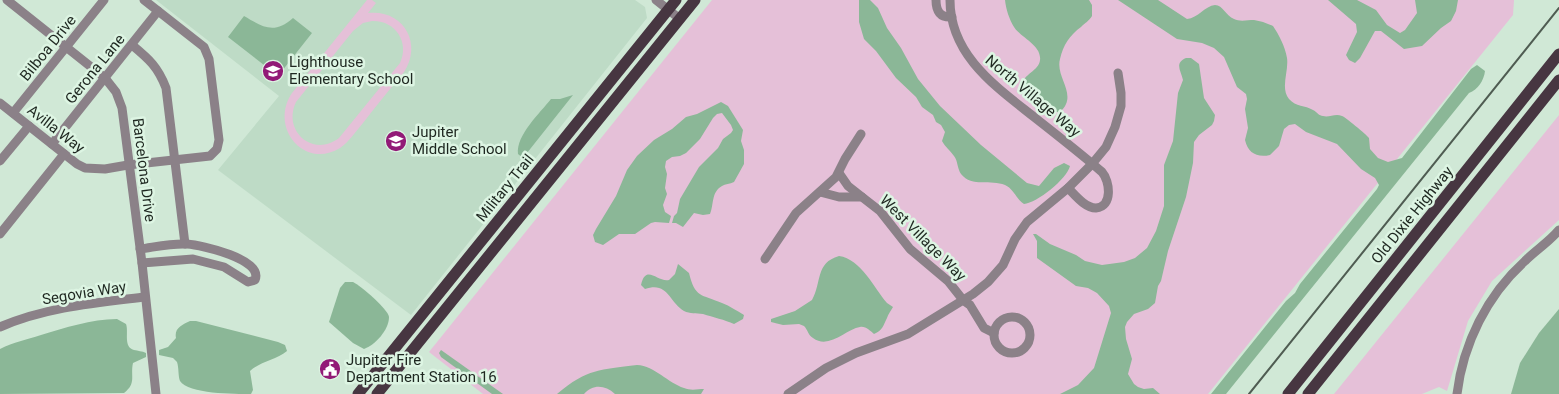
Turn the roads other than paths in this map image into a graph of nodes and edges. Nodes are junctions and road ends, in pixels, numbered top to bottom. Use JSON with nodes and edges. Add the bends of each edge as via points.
{"nodes":[{"id":1,"x":7,"y":0,"type":"edge"},
{"id":2,"x":104,"y":0,"type":"edge"},
{"id":3,"x":144,"y":0,"type":"edge"},
{"id":4,"x":656,"y":0,"type":"edge"},
{"id":5,"x":676,"y":0,"type":"edge"},
{"id":6,"x":695,"y":0,"type":"edge"},
{"id":7,"x":936,"y":0,"type":"edge"},
{"id":8,"x":950,"y":0,"type":"edge"},
{"id":9,"x":668,"y":10,"type":"junction"},
{"id":10,"x":158,"y":11,"type":"junction"},
{"id":11,"x":952,"y":17,"type":"junction"},
{"id":12,"x":680,"y":19,"type":"junction"},
{"id":13,"x":132,"y":45,"type":"junction"},
{"id":14,"x":66,"y":47,"type":"junction"},
{"id":15,"x":1559,"y":54,"type":"edge"},
{"id":16,"x":1118,"y":73,"type":"dead end"},
{"id":17,"x":106,"y":78,"type":"junction"},
{"id":18,"x":1559,"y":80,"type":"edge"},
{"id":19,"x":0,"y":103,"type":"edge"},
{"id":20,"x":13,"y":113,"type":"junction"},
{"id":21,"x":29,"y":126,"type":"junction"},
{"id":22,"x":860,"y":134,"type":"dead end"},
{"id":23,"x":52,"y":144,"type":"junction"},
{"id":24,"x":64,"y":154,"type":"junction"},
{"id":25,"x":0,"y":161,"type":"edge"},
{"id":26,"x":175,"y":161,"type":"junction"},
{"id":27,"x":1092,"y":164,"type":"junction"},
{"id":28,"x":128,"y":165,"type":"junction"},
{"id":29,"x":839,"y":173,"type":"junction"},
{"id":30,"x":1068,"y":188,"type":"junction"},
{"id":31,"x":820,"y":192,"type":"junction"},
{"id":32,"x":862,"y":197,"type":"junction"},
{"id":33,"x":1559,"y":230,"type":"edge"},
{"id":34,"x":0,"y":234,"type":"edge"},
{"id":35,"x":189,"y":245,"type":"junction"},
{"id":36,"x":140,"y":248,"type":"junction"},
{"id":37,"x":193,"y":259,"type":"junction"},
{"id":38,"x":765,"y":259,"type":"dead end"},
{"id":39,"x":142,"y":263,"type":"junction"},
{"id":40,"x":145,"y":297,"type":"junction"},
{"id":41,"x":963,"y":300,"type":"junction"},
{"id":42,"x":0,"y":327,"type":"edge"},
{"id":43,"x":994,"y":333,"type":"junction"},
{"id":44,"x":156,"y":394,"type":"edge"},
{"id":45,"x":358,"y":394,"type":"edge"},
{"id":46,"x":377,"y":394,"type":"edge"},
{"id":47,"x":788,"y":394,"type":"edge"},
{"id":48,"x":1288,"y":394,"type":"edge"},
{"id":49,"x":1308,"y":394,"type":"edge"},
{"id":50,"x":1456,"y":394,"type":"edge"}],
"edges":[{"from":1,"to":14,"type":"street","name":"Barcelona Drive"},
{"from":2,"to":14,"type":"street","name":"Bilboa Drive"},
{"from":3,"to":10,"type":"street"},
{"from":4,"to":9,"type":"street"},
{"from":5,"to":9,"type":"main road","name":"Military Trail"},
{"from":6,"to":12,"type":"main road","name":"Military Trail"},
{"from":7,"to":11,"type":"street","name":"North Village Way","via":[[940,14]]},
{"from":8,"to":11,"type":"street","name":"North Village Way"},
{"from":9,"to":12,"type":"street"},
{"from":9,"to":45,"type":"main road","name":"Military Trail"},
{"from":10,"to":13,"type":"street","name":"Gerona Lane"},
{"from":10,"to":26,"type":"street","name":"Avilla Way","via":[[206,51],[219,140],[217,149],[210,156]]},
{"from":11,"to":27,"type":"street","name":"North Village Way","via":[[965,52],[983,75]]},
{"from":12,"to":46,"type":"main road","name":"Military Trail"},
{"from":13,"to":17,"type":"street","name":"Gerona Lane"},
{"from":13,"to":26,"type":"street","via":[[156,66],[166,88]]},
{"from":14,"to":17,"type":"street","name":"Barcelona Drive"},
{"from":14,"to":20,"type":"street","name":"Bilboa Drive"},
{"from":15,"to":48,"type":"main road","name":"Old Dixie Highway"},
{"from":16,"to":27,"type":"street","via":[[1121,93],[1118,119],[1106,147]]},
{"from":17,"to":23,"type":"street","name":"Gerona Lane"},
{"from":17,"to":28,"type":"street","name":"Barcelona Drive","via":[[122,108]]},
{"from":18,"to":49,"type":"main road","name":"Old Dixie Highway"},
{"from":19,"to":20,"type":"street","name":"Avilla Way"},
{"from":20,"to":21,"type":"street","name":"Avilla Way"},
{"from":21,"to":23,"type":"street","name":"Avilla Way"},
{"from":21,"to":25,"type":"street"},
{"from":22,"to":29,"type":"street"},
{"from":23,"to":24,"type":"street","name":"Avilla Way"},
{"from":24,"to":28,"type":"street","name":"Avilla Way","via":[[85,168],[105,170]]},
{"from":24,"to":34,"type":"street"},
{"from":26,"to":28,"type":"street","name":"Avilla Way"},
{"from":26,"to":35,"type":"street"},
{"from":27,"to":30,"type":"street"},
{"from":27,"to":30,"type":"street","via":[[1108,182],[1104,205],[1092,207]]},
{"from":28,"to":36,"type":"street","name":"Barcelona Drive"},
{"from":29,"to":31,"type":"street"},
{"from":29,"to":32,"type":"street","name":"West Village Way"},
{"from":30,"to":41,"type":"street","via":[[1022,227],[996,274]]},
{"from":31,"to":32,"type":"street","name":"West Village Way","via":[[839,197]]},
{"from":31,"to":38,"type":"street","via":[[791,220]]},
{"from":32,"to":41,"type":"street","name":"West Village Way","via":[[883,214],[910,249],[948,281]]},
{"from":33,"to":50,"type":"street","via":[[1515,271],[1483,313],[1470,342]]},
{"from":35,"to":36,"type":"street"},
{"from":35,"to":37,"type":"street"},
{"from":35,"to":37,"type":"street","via":[[212,248],[237,258],[254,269],[256,278],[248,282],[224,267]]},
{"from":36,"to":39,"type":"street","name":"Barcelona Drive"},
{"from":37,"to":39,"type":"street"},
{"from":39,"to":40,"type":"street","name":"Barcelona Drive"},
{"from":40,"to":42,"type":"street","name":"Segovia Way","via":[[71,306]]},
{"from":40,"to":44,"type":"street","name":"Barcelona Drive"},
{"from":41,"to":43,"type":"street","name":"West Village Way","via":[[984,328]]},
{"from":41,"to":47,"type":"street","via":[[908,334],[826,368]]},
{"from":43,"to":43,"type":"street","via":[[998,346],[1010,353],[1024,349],[1030,336],[1026,323],[1014,316],[1000,321]]}]}
